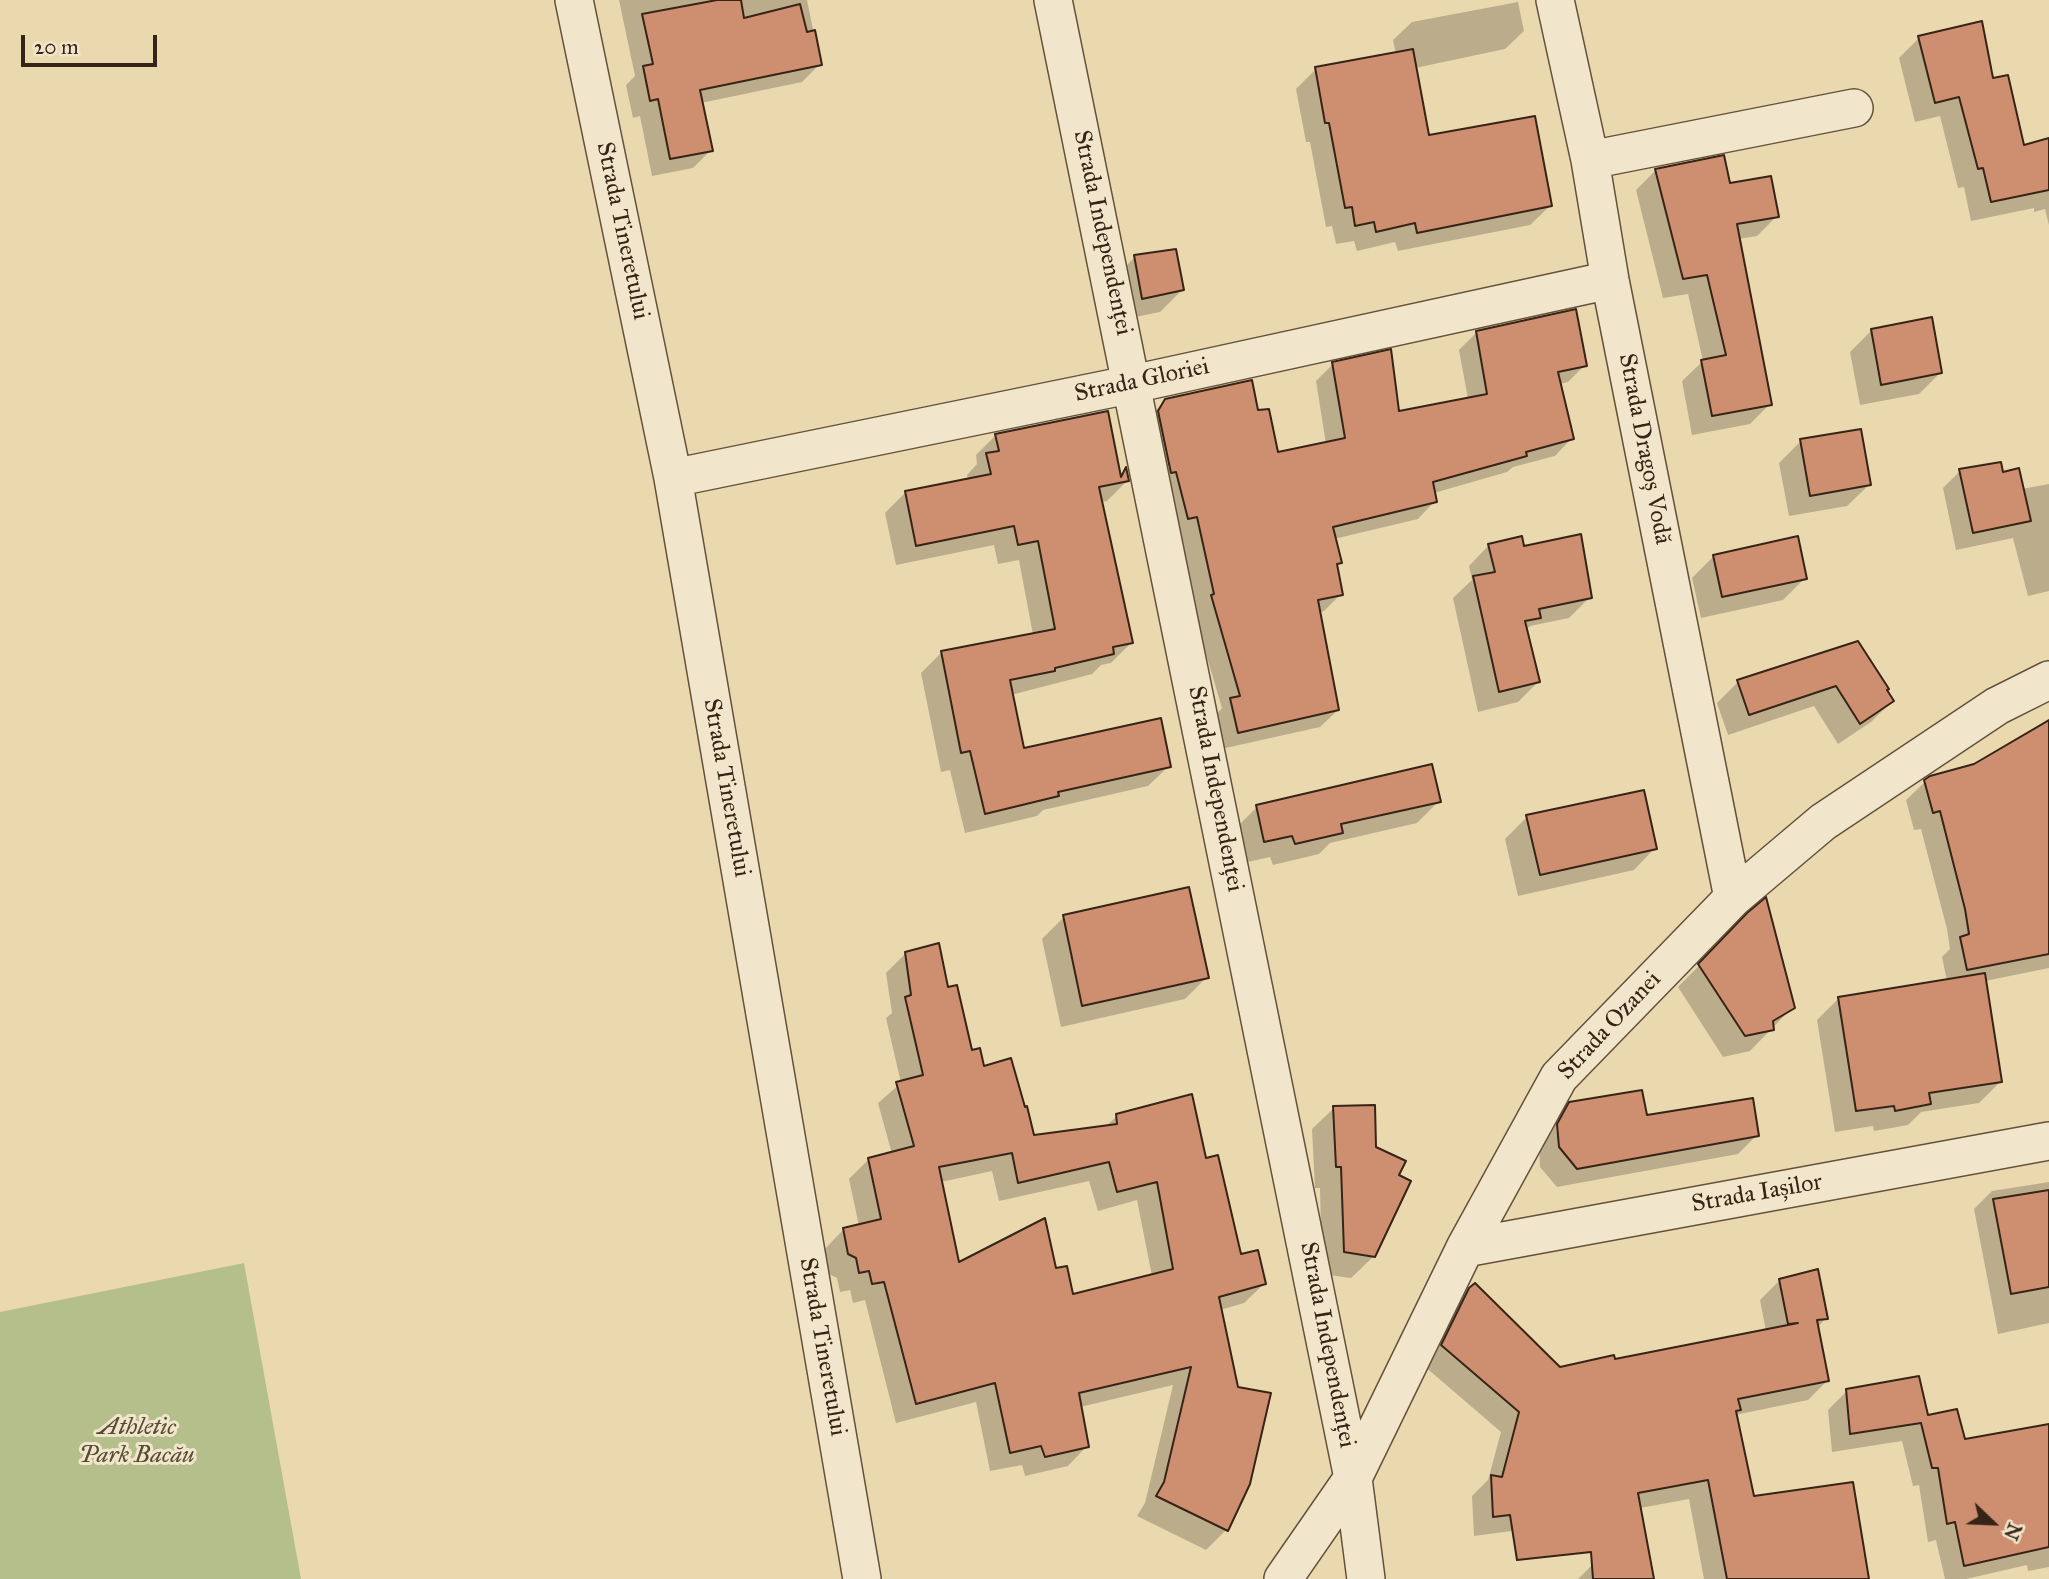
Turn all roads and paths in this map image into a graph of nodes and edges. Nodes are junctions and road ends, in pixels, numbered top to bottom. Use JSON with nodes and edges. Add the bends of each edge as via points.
{"nodes":[{"id":1,"x":573,"y":0,"type":"edge"},
{"id":2,"x":1053,"y":0,"type":"edge"},
{"id":3,"x":1555,"y":0,"type":"edge"},
{"id":4,"x":1854,"y":108,"type":"dead end"},
{"id":5,"x":1590,"y":160,"type":"junction"},
{"id":6,"x":1610,"y":280,"type":"junction"},
{"id":7,"x":1133,"y":384,"type":"junction"},
{"id":8,"x":673,"y":478,"type":"junction"},
{"id":9,"x":2049,"y":680,"type":"edge"},
{"id":10,"x":1733,"y":898,"type":"junction"},
{"id":11,"x":2049,"y":1141,"type":"edge"},
{"id":12,"x":1465,"y":1248,"type":"junction"},
{"id":13,"x":1353,"y":1478,"type":"junction"},
{"id":14,"x":862,"y":1579,"type":"edge"},
{"id":15,"x":1283,"y":1579,"type":"edge"},
{"id":16,"x":1366,"y":1579,"type":"edge"}],
"edges":[{"from":1,"to":8,"type":"street","name":"Strada Tineretului"},
{"from":2,"to":7,"type":"street","name":"Strada Independenței"},
{"from":3,"to":5,"type":"street","name":"Strada Dragoș Vodă"},
{"from":4,"to":5,"type":"street"},
{"from":5,"to":6,"type":"street","name":"Strada Dragoș Vodă"},
{"from":6,"to":7,"type":"street","name":"Strada Gloriei"},
{"from":6,"to":10,"type":"street","name":"Strada Dragoș Vodă"},
{"from":7,"to":8,"type":"street","name":"Strada Gloriei"},
{"from":7,"to":13,"type":"street","name":"Strada Independenței"},
{"from":8,"to":14,"type":"street","name":"Strada Tineretului"},
{"from":9,"to":10,"type":"street","name":"Strada Ozanei","via":[[1997,706],[1823,822]]},
{"from":10,"to":12,"type":"street","name":"Strada Ozanei","via":[[1559,1077]]},
{"from":11,"to":12,"type":"street","name":"Strada Iașilor"},
{"from":12,"to":13,"type":"street","name":"Strada Ozanei"},
{"from":13,"to":15,"type":"street","name":"Strada Ozanei"},
{"from":13,"to":16,"type":"street","name":"Strada Independenței"}]}
